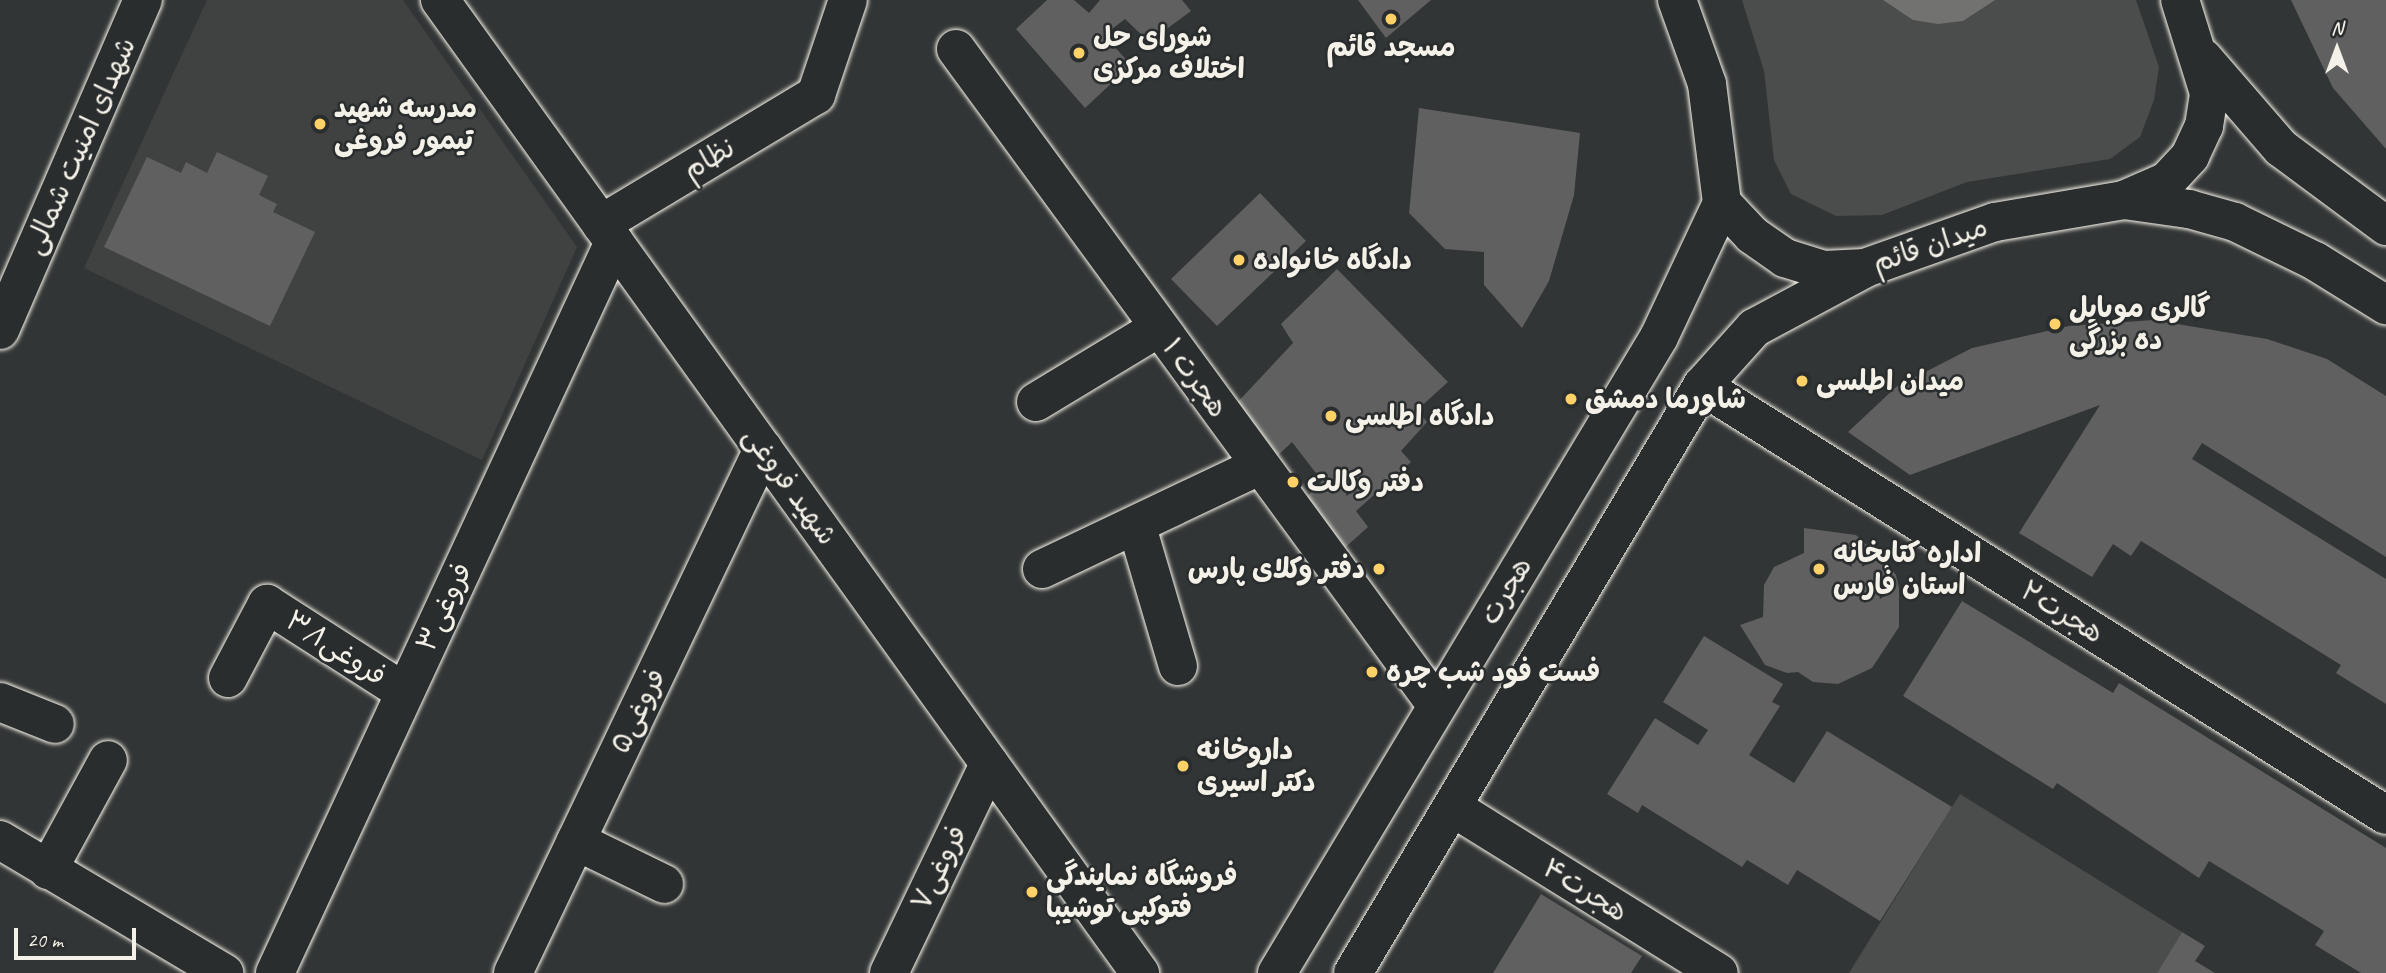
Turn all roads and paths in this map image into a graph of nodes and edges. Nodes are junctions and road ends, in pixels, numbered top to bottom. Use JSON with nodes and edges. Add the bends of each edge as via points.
{"nodes":[{"id":1,"x":144,"y":0,"type":"edge"},
{"id":2,"x":440,"y":0,"type":"edge"},
{"id":3,"x":848,"y":0,"type":"edge"},
{"id":4,"x":1677,"y":0,"type":"edge"},
{"id":5,"x":2180,"y":0,"type":"edge"},
{"id":6,"x":956,"y":49,"type":"dead end"},
{"id":7,"x":2200,"y":54,"type":"junction"},
{"id":8,"x":2124,"y":200,"type":"junction"},
{"id":9,"x":1722,"y":203,"type":"junction"},
{"id":10,"x":2386,"y":226,"type":"edge"},
{"id":11,"x":608,"y":233,"type":"junction"},
{"id":12,"x":1865,"y":268,"type":"junction"},
{"id":13,"x":2386,"y":305,"type":"edge"},
{"id":14,"x":1158,"y":328,"type":"junction"},
{"id":15,"x":0,"y":330,"type":"edge"},
{"id":16,"x":1702,"y":386,"type":"junction"},
{"id":17,"x":1036,"y":402,"type":"dead end"},
{"id":18,"x":763,"y":449,"type":"junction"},
{"id":19,"x":1259,"y":466,"type":"junction"},
{"id":20,"x":1137,"y":527,"type":"junction"},
{"id":21,"x":1042,"y":569,"type":"dead end"},
{"id":22,"x":1178,"y":666,"type":"dead end"},
{"id":23,"x":228,"y":678,"type":"dead end"},
{"id":24,"x":404,"y":692,"type":"junction"},
{"id":25,"x":0,"y":702,"type":"edge"},
{"id":26,"x":1437,"y":706,"type":"junction"},
{"id":27,"x":55,"y":724,"type":"dead end"},
{"id":28,"x":108,"y":760,"type":"dead end"},
{"id":29,"x":989,"y":764,"type":"junction"},
{"id":30,"x":1452,"y":807,"type":"junction"},
{"id":31,"x":2386,"y":815,"type":"edge"},
{"id":32,"x":0,"y":840,"type":"edge"},
{"id":33,"x":576,"y":841,"type":"junction"},
{"id":34,"x":48,"y":870,"type":"junction"},
{"id":35,"x":664,"y":884,"type":"dead end"},
{"id":36,"x":224,"y":973,"type":"edge"},
{"id":37,"x":275,"y":973,"type":"edge"},
{"id":38,"x":513,"y":973,"type":"edge"},
{"id":39,"x":889,"y":973,"type":"edge"},
{"id":40,"x":1140,"y":973,"type":"edge"},
{"id":41,"x":1277,"y":973,"type":"edge"},
{"id":42,"x":1353,"y":973,"type":"edge"},
{"id":43,"x":1719,"y":973,"type":"edge"}],
"edges":[{"from":1,"to":15,"type":"street","name":"شهدای امنیت شمالی"},
{"from":2,"to":11,"type":"street","name":"شهید فروغی"},
{"from":3,"to":11,"type":"street","name":"نظام","via":[[816,95]]},
{"from":4,"to":9,"type":"street","via":[[1707,83]]},
{"from":5,"to":7,"type":"street","name":"میدان قائم"},
{"from":6,"to":14,"type":"street","name":"هجرت ۱"},
{"from":7,"to":8,"type":"street","name":"میدان قائم","via":[[2209,93],[2204,126],[2190,156],[2167,181]]},
{"from":7,"to":10,"type":"street","via":[[2281,148]]},
{"from":8,"to":12,"type":"street","name":"میدان قائم","via":[[1995,222]]},
{"from":8,"to":13,"type":"street","via":[[2189,209],[2235,222],[2315,261]]},
{"from":9,"to":12,"type":"street","name":"میدان قائم","via":[[1752,235],[1786,258],[1824,270]]},
{"from":9,"to":26,"type":"street","name":"هجرت","via":[[1659,337]]},
{"from":11,"to":18,"type":"street","name":"شهید فروغی"},
{"from":11,"to":24,"type":"street","name":"فروغی۳"},
{"from":12,"to":16,"type":"street","via":[[1754,328]]},
{"from":14,"to":17,"type":"street"},
{"from":14,"to":19,"type":"street","name":"هجرت ۱"},
{"from":16,"to":30,"type":"street"},
{"from":16,"to":31,"type":"street","name":"هجرت۲"},
{"from":18,"to":29,"type":"street","name":"شهید فروغی"},
{"from":18,"to":33,"type":"street","name":"فروغی۵"},
{"from":19,"to":20,"type":"street"},
{"from":19,"to":26,"type":"street","name":"هجرت ۱"},
{"from":20,"to":21,"type":"street"},
{"from":20,"to":22,"type":"street"},
{"from":23,"to":24,"type":"street","name":"فروغی۳/۱","via":[[267,604]]},
{"from":24,"to":37,"type":"street","name":"فروغی۳"},
{"from":25,"to":27,"type":"street"},
{"from":26,"to":41,"type":"street","name":"هجرت"},
{"from":28,"to":34,"type":"street"},
{"from":29,"to":39,"type":"street","name":"فروغی۷"},
{"from":29,"to":40,"type":"street","name":"شهید فروغی"},
{"from":30,"to":42,"type":"street"},
{"from":30,"to":43,"type":"street","name":"هجرت۴"},
{"from":32,"to":34,"type":"street"},
{"from":33,"to":35,"type":"street"},
{"from":33,"to":38,"type":"street","name":"فروغی۵"},
{"from":34,"to":36,"type":"street"}]}
